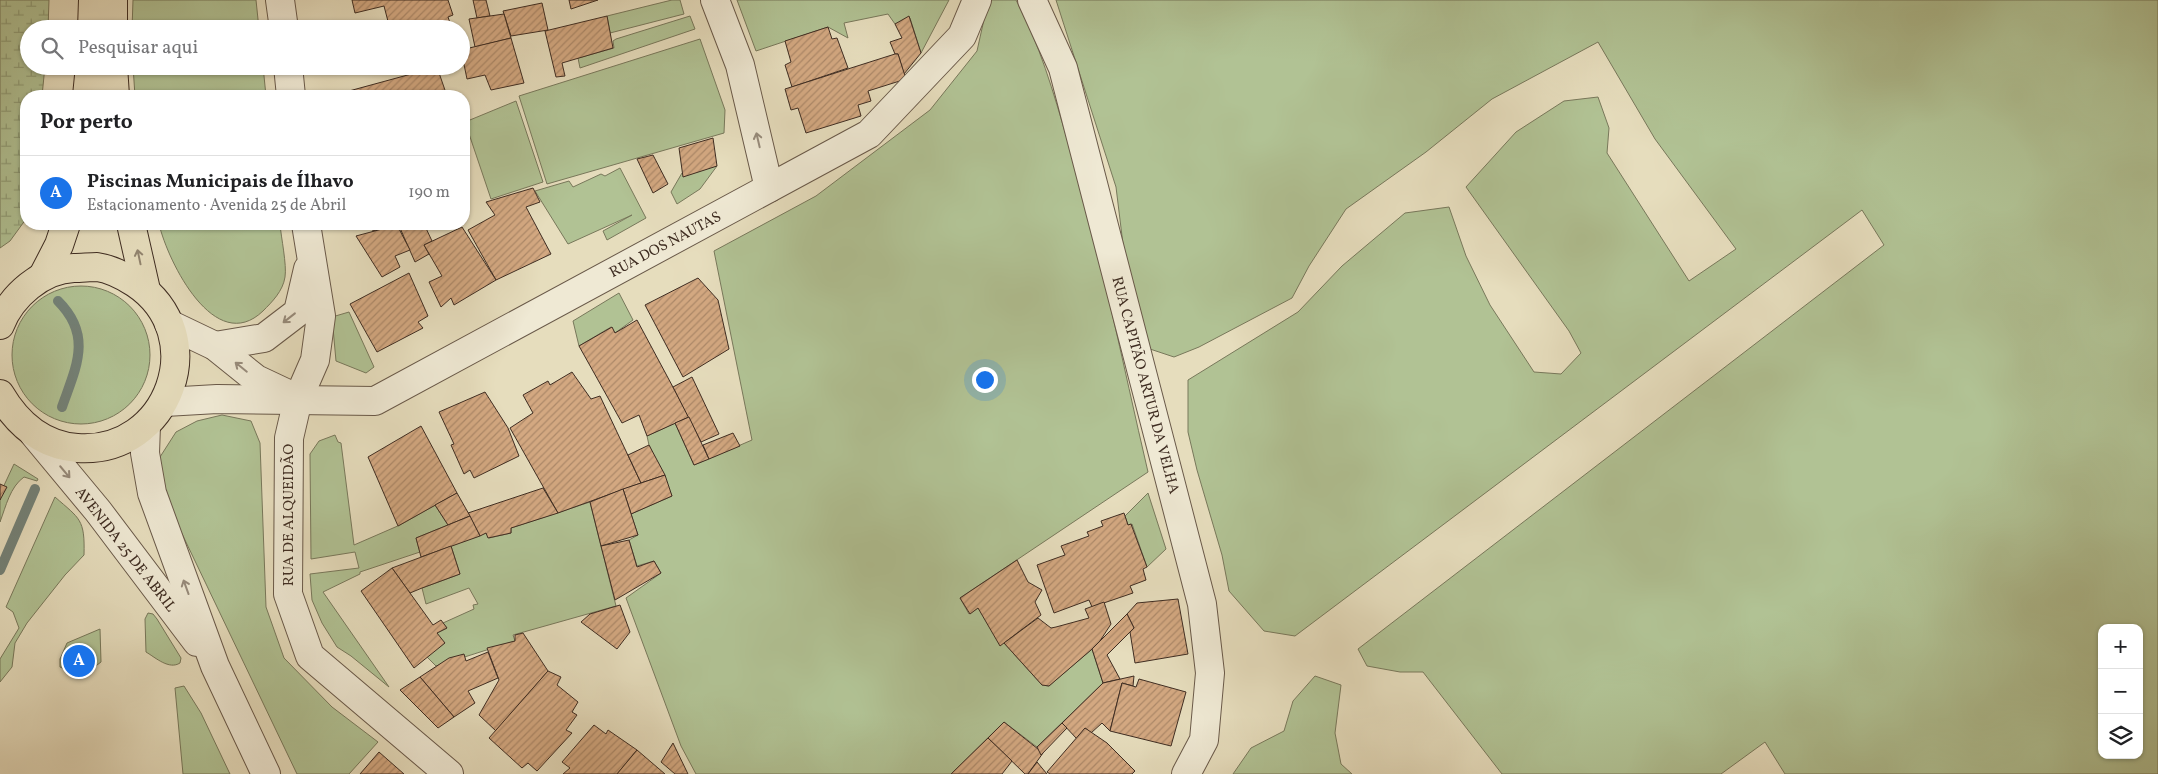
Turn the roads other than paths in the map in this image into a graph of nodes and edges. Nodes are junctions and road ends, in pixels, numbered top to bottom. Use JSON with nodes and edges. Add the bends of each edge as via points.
{"nodes":[{"id":1,"x":93,"y":0,"type":"edge"},
{"id":2,"x":113,"y":0,"type":"edge"},
{"id":3,"x":280,"y":0,"type":"edge"},
{"id":4,"x":715,"y":0,"type":"edge"},
{"id":5,"x":977,"y":0,"type":"edge"},
{"id":6,"x":1032,"y":0,"type":"edge"},
{"id":7,"x":92,"y":20,"type":"edge"},
{"id":8,"x":113,"y":20,"type":"edge"},
{"id":9,"x":283,"y":20,"type":"edge"},
{"id":10,"x":89,"y":75,"type":"edge"},
{"id":11,"x":114,"y":75,"type":"edge"},
{"id":12,"x":289,"y":75,"type":"edge"},
{"id":13,"x":88,"y":90,"type":"edge"},
{"id":14,"x":115,"y":90,"type":"edge"},
{"id":15,"x":291,"y":90,"type":"edge"},
{"id":16,"x":769,"y":188,"type":"junction"},
{"id":17,"x":64,"y":230,"type":"edge"},
{"id":18,"x":132,"y":230,"type":"edge"},
{"id":19,"x":307,"y":230,"type":"edge"},
{"id":20,"x":310,"y":258,"type":"junction"},
{"id":21,"x":44,"y":276,"type":"junction"},
{"id":22,"x":146,"y":290,"type":"junction"},
{"id":23,"x":10,"y":294,"type":"edge"},
{"id":24,"x":169,"y":324,"type":"junction"},
{"id":25,"x":0,"y":325,"type":"edge"},
{"id":26,"x":215,"y":346,"type":"junction"},
{"id":27,"x":0,"y":394,"type":"edge"},
{"id":28,"x":298,"y":398,"type":"junction"},
{"id":29,"x":165,"y":402,"type":"junction"},
{"id":30,"x":16,"y":420,"type":"edge"},
{"id":31,"x":146,"y":426,"type":"junction"},
{"id":32,"x":215,"y":666,"type":"junction"},
{"id":33,"x":266,"y":774,"type":"edge"},
{"id":34,"x":449,"y":774,"type":"edge"},
{"id":35,"x":1186,"y":774,"type":"edge"}],
"edges":[{"from":1,"to":7,"type":"main road"},
{"from":2,"to":8,"type":"main road"},
{"from":3,"to":9,"type":"street"},
{"from":16,"to":4,"type":"street","one_way":true,"via":[[740,64]]},
{"from":5,"to":16,"type":"street","name":"RUA DOS NAUTAS","via":[[962,36],[869,134]]},
{"from":6,"to":35,"type":"street","name":"RUA CAPITÃO ARTUR DA VELHA","via":[[1063,68],[1202,604],[1210,674],[1204,740]]},
{"from":10,"to":13,"type":"main road"},
{"from":11,"to":14,"type":"main road"},
{"from":12,"to":15,"type":"street"},
{"from":16,"to":28,"type":"street","name":"RUA DOS NAUTAS","via":[[375,401]]},
{"from":17,"to":21,"type":"main road"},
{"from":22,"to":18,"type":"main road","one_way":true},
{"from":19,"to":20,"type":"street","name":"RUA DE ALQUEIDÃO"},
{"from":20,"to":26,"type":"street","one_way":true,"via":[[298,312],[264,338]]},
{"from":20,"to":28,"type":"street","name":"RUA DE ALQUEIDÃO","via":[[321,316],[315,360]]},
{"from":21,"to":22,"type":"main road","via":[[69,268],[97,268],[123,275]]},
{"from":21,"to":23,"type":"main road"},
{"from":22,"to":24,"type":"main road","via":[[160,306]]},
{"from":23,"to":25,"type":"main road"},
{"from":24,"to":26,"type":"street"},
{"from":24,"to":29,"type":"main road","via":[[176,350],[174,377]]},
{"from":28,"to":26,"type":"street","one_way":true,"via":[[256,379]]},
{"from":27,"to":30,"type":"main road"},
{"from":28,"to":29,"type":"street","name":"RUA DOS NAUTAS"},
{"from":28,"to":34,"type":"street","name":"RUA DE ALQUEIDÃO","via":[[289,438],[288,594],[310,656]]},
{"from":29,"to":31,"type":"main road"},
{"from":30,"to":31,"type":"main road","via":[[62,446],[92,449],[120,442]]},
{"from":30,"to":32,"type":"street","name":"AVENIDA 25 DE ABRIL","one_way":true,"via":[[98,511]]},
{"from":32,"to":31,"type":"street","name":"AVENIDA 25 DE ABRIL","one_way":true,"via":[[152,493]]},
{"from":32,"to":33,"type":"street","name":"AVENIDA 25 DE ABRIL"}]}
